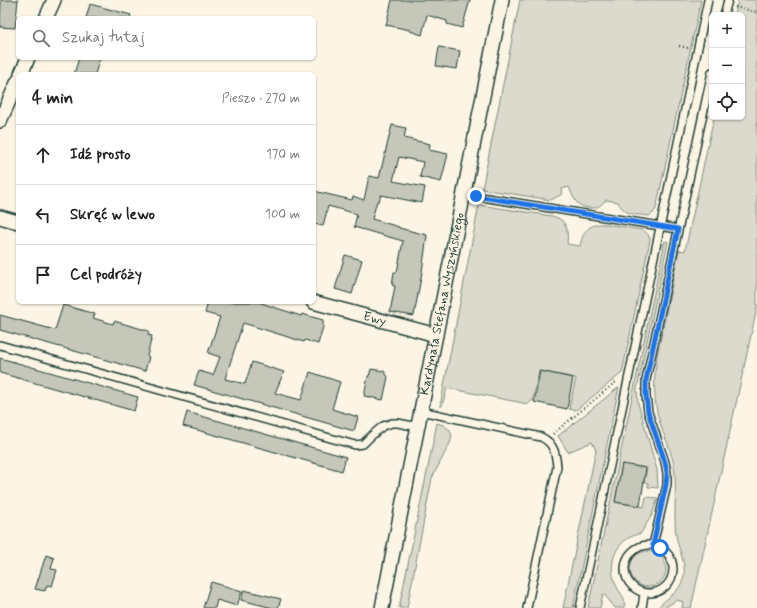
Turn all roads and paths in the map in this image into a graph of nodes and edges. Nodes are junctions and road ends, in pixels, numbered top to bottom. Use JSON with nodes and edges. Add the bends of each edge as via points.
{"nodes":[{"id":1,"x":54,"y":0,"type":"edge"},
{"id":2,"x":502,"y":0,"type":"edge"},
{"id":3,"x":708,"y":0,"type":"edge"},
{"id":4,"x":727,"y":2,"type":"edge"},
{"id":5,"x":725,"y":12,"type":"edge"},
{"id":6,"x":757,"y":12,"type":"edge"},
{"id":7,"x":47,"y":16,"type":"edge"},
{"id":8,"x":27,"y":60,"type":"edge"},
{"id":9,"x":22,"y":72,"type":"edge"},
{"id":10,"x":709,"y":84,"type":"edge"},
{"id":11,"x":16,"y":85,"type":"edge"},
{"id":12,"x":0,"y":121,"type":"edge"},
{"id":13,"x":464,"y":194,"type":"junction"},
{"id":14,"x":0,"y":217,"type":"edge"},
{"id":15,"x":16,"y":221,"type":"edge"},
{"id":16,"x":660,"y":226,"type":"junction"},
{"id":17,"x":678,"y":229,"type":"junction"},
{"id":18,"x":316,"y":303,"type":"edge"},
{"id":19,"x":436,"y":335,"type":"junction"},
{"id":20,"x":0,"y":345,"type":"edge"},
{"id":21,"x":606,"y":391,"type":"dead end"},
{"id":22,"x":421,"y":411,"type":"junction"},
{"id":23,"x":418,"y":427,"type":"junction"},
{"id":24,"x":547,"y":440,"type":"junction"},
{"id":25,"x":653,"y":545,"type":"junction"},
{"id":26,"x":644,"y":594,"type":"junction"},
{"id":27,"x":382,"y":608,"type":"edge"},
{"id":28,"x":527,"y":608,"type":"edge"},
{"id":29,"x":580,"y":608,"type":"edge"},
{"id":30,"x":642,"y":608,"type":"edge"}],
"edges":[{"from":1,"to":7,"type":"street"},
{"from":2,"to":13,"type":"street","name":"Kardynała Stefana Wyszyńskiego"},
{"from":3,"to":16,"type":"lane"},
{"from":4,"to":5,"type":"lane"},
{"from":4,"to":6,"type":"path"},
{"from":8,"to":9,"type":"street"},
{"from":10,"to":17,"type":"lane"},
{"from":11,"to":12,"type":"street"},
{"from":13,"to":16,"type":"lane"},
{"from":13,"to":19,"type":"street","name":"Kardynała Stefana Wyszyńskiego"},
{"from":14,"to":15,"type":"street"},
{"from":16,"to":17,"type":"lane"},
{"from":16,"to":29,"type":"lane"},
{"from":17,"to":25,"type":"lane","via":[[646,380],[648,412],[667,473]]},
{"from":18,"to":19,"type":"street","name":"Ewy"},
{"from":19,"to":22,"type":"street","name":"Kardynała Stefana Wyszyńskiego"},
{"from":20,"to":23,"type":"lane","via":[[355,445],[363,444],[383,426],[392,423]]},
{"from":21,"to":24,"type":"path"},
{"from":22,"to":23,"type":"street","name":"Kardynała Stefana Wyszyńskiego"},
{"from":22,"to":24,"type":"lane"},
{"from":23,"to":27,"type":"street","name":"Kardynała Stefana Wyszyńskiego"},
{"from":24,"to":28,"type":"lane","via":[[554,448],[557,467]]},
{"from":25,"to":26,"type":"lane","via":[[638,547],[624,565],[626,580]]},
{"from":25,"to":26,"type":"lane","via":[[666,552],[671,559],[673,574],[659,592]]},
{"from":26,"to":30,"type":"lane"}]}
